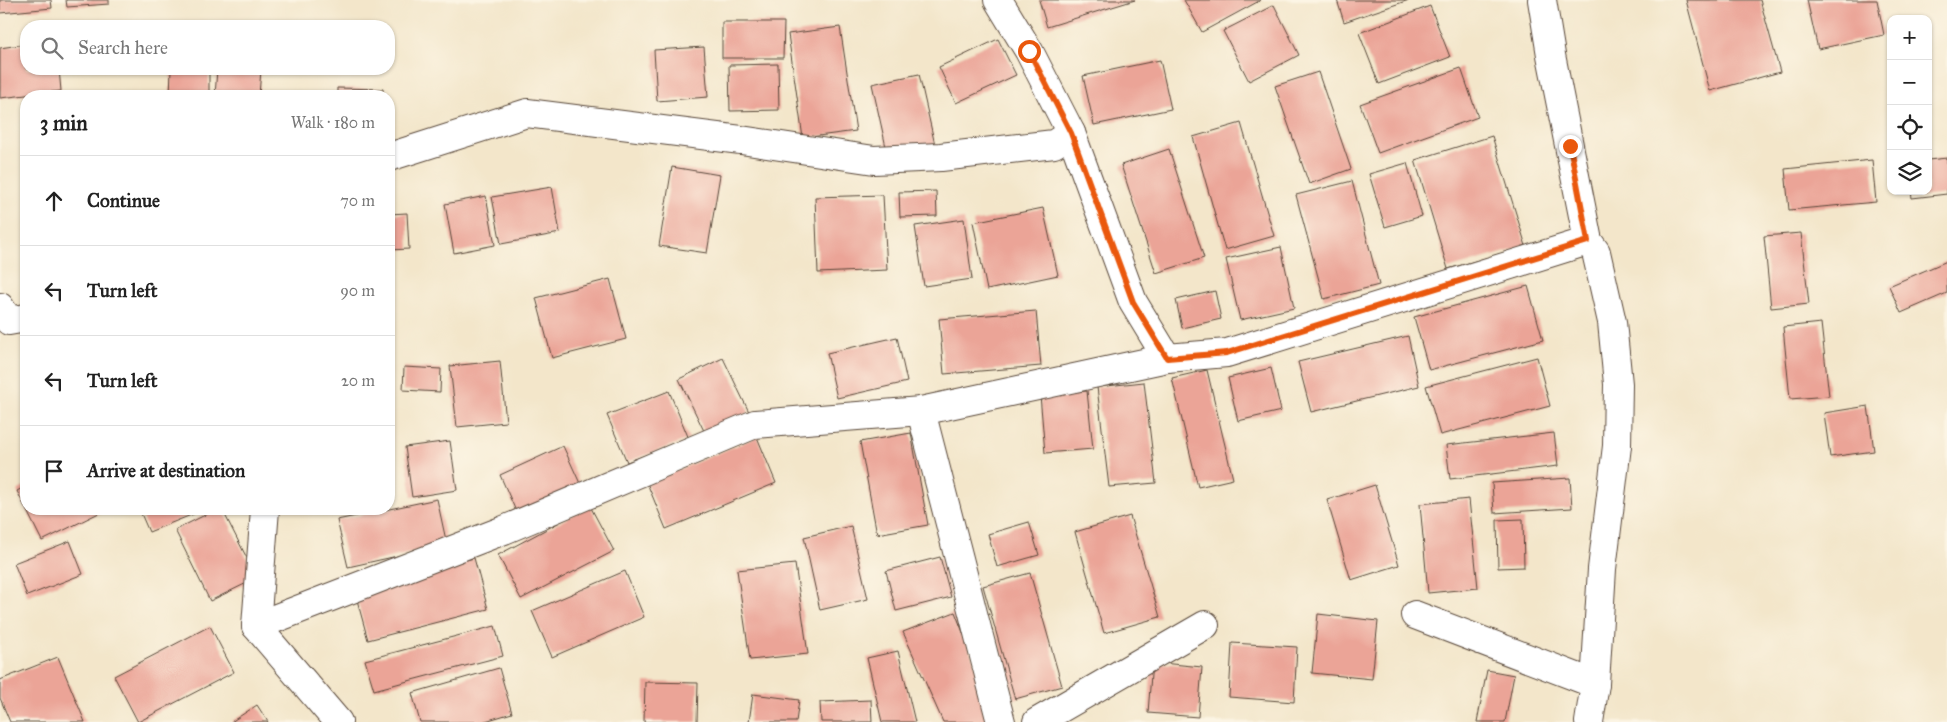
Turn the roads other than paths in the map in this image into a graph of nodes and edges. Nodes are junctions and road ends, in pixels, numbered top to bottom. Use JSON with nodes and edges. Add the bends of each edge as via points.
{"nodes":[{"id":1,"x":998,"y":0,"type":"edge"},
{"id":2,"x":1542,"y":0,"type":"edge"},
{"id":3,"x":1071,"y":133,"type":"junction"},
{"id":4,"x":395,"y":155,"type":"edge"},
{"id":5,"x":1588,"y":241,"type":"junction"},
{"id":6,"x":0,"y":307,"type":"edge"},
{"id":7,"x":20,"y":319,"type":"edge"},
{"id":8,"x":1167,"y":358,"type":"junction"},
{"id":9,"x":921,"y":411,"type":"junction"},
{"id":10,"x":265,"y":515,"type":"edge"},
{"id":11,"x":1416,"y":615,"type":"dead end"},
{"id":12,"x":1205,"y":625,"type":"dead end"},
{"id":13,"x":256,"y":626,"type":"junction"},
{"id":14,"x":1595,"y":684,"type":"junction"},
{"id":15,"x":338,"y":722,"type":"edge"},
{"id":16,"x":1002,"y":722,"type":"edge"},
{"id":17,"x":1037,"y":722,"type":"edge"},
{"id":18,"x":1589,"y":722,"type":"edge"}],
"edges":[{"from":1,"to":3,"type":"street","via":[[1029,51]]},
{"from":2,"to":5,"type":"street"},
{"from":3,"to":4,"type":"street","via":[[1054,144],[941,157],[874,160],[527,113]]},
{"from":3,"to":8,"type":"street","via":[[1133,302]]},
{"from":5,"to":8,"type":"street","via":[[1227,353]]},
{"from":5,"to":14,"type":"street","via":[[1596,252],[1612,322],[1618,384],[1617,446],[1602,569]]},
{"from":6,"to":7,"type":"street","via":[[9,321]]},
{"from":8,"to":9,"type":"street"},
{"from":9,"to":13,"type":"street","via":[[755,424],[504,530]]},
{"from":9,"to":16,"type":"street"},
{"from":10,"to":13,"type":"street"},
{"from":11,"to":14,"type":"street"},
{"from":12,"to":17,"type":"street"},
{"from":13,"to":15,"type":"street"},
{"from":14,"to":18,"type":"street"}]}
